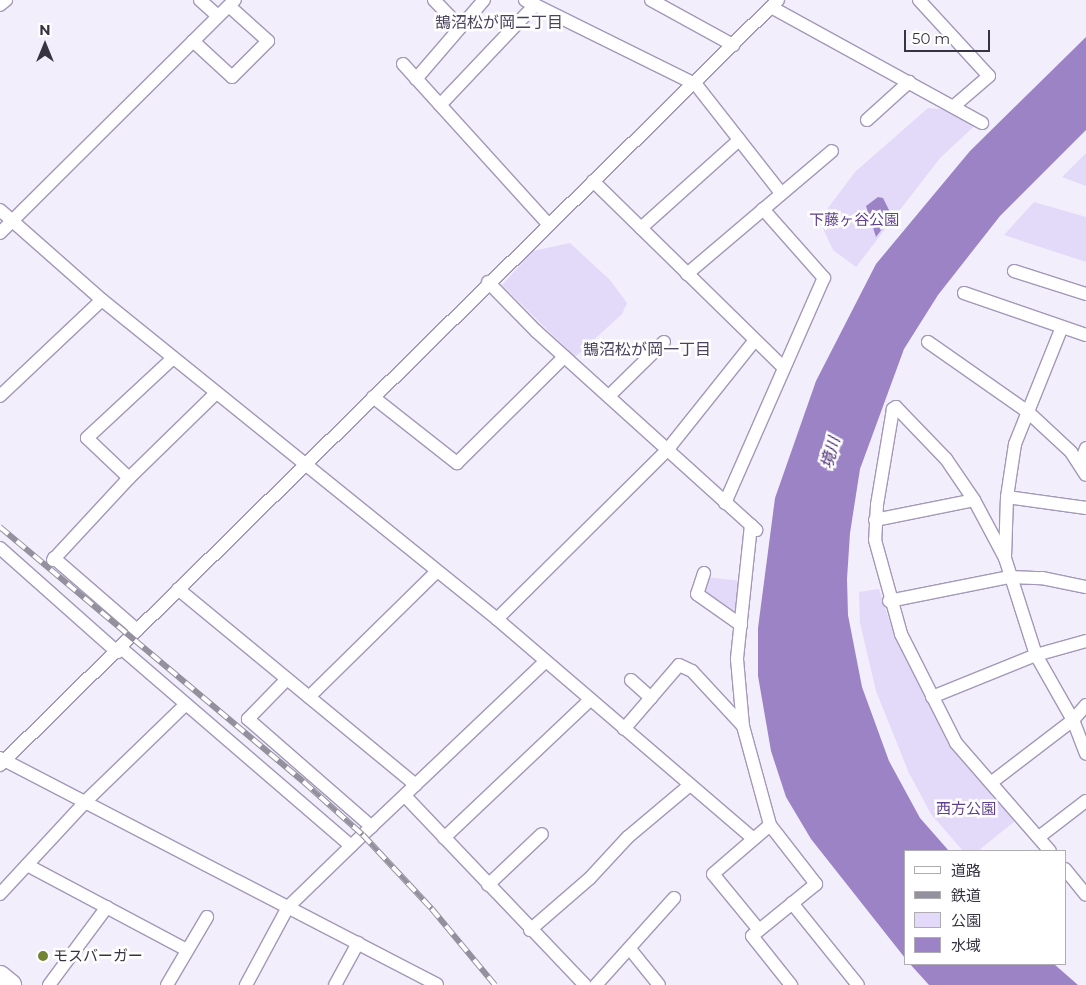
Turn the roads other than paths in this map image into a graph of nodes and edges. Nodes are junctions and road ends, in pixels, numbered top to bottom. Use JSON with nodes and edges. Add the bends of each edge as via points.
{"nodes":[{"id":1,"x":6,"y":0,"type":"edge"},
{"id":2,"x":200,"y":0,"type":"edge"},
{"id":3,"x":434,"y":0,"type":"edge"},
{"id":4,"x":484,"y":0,"type":"edge"},
{"id":5,"x":651,"y":0,"type":"edge"},
{"id":6,"x":919,"y":0,"type":"edge"},
{"id":7,"x":530,"y":2,"type":"edge"},
{"id":8,"x":232,"y":3,"type":"edge"},
{"id":9,"x":774,"y":4,"type":"edge"},
{"id":10,"x":0,"y":5,"type":"edge"},
{"id":11,"x":218,"y":16,"type":"junction"},
{"id":12,"x":460,"y":27,"type":"junction"},
{"id":13,"x":193,"y":40,"type":"junction"},
{"id":14,"x":734,"y":44,"type":"junction"},
{"id":15,"x":403,"y":64,"type":"dead end"},
{"id":16,"x":416,"y":79,"type":"junction"},
{"id":17,"x":694,"y":82,"type":"junction"},
{"id":18,"x":909,"y":82,"type":"junction"},
{"id":19,"x":440,"y":105,"type":"junction"},
{"id":20,"x":954,"y":106,"type":"junction"},
{"id":21,"x":867,"y":120,"type":"dead end"},
{"id":22,"x":982,"y":123,"type":"dead end"},
{"id":23,"x":739,"y":140,"type":"junction"},
{"id":24,"x":832,"y":151,"type":"dead end"},
{"id":25,"x":593,"y":181,"type":"junction"},
{"id":26,"x":781,"y":193,"type":"junction"},
{"id":27,"x":763,"y":209,"type":"junction"},
{"id":28,"x":0,"y":210,"type":"edge"},
{"id":29,"x":11,"y":222,"type":"junction"},
{"id":30,"x":548,"y":224,"type":"junction"},
{"id":31,"x":641,"y":228,"type":"junction"},
{"id":32,"x":0,"y":233,"type":"edge"},
{"id":33,"x":1014,"y":271,"type":"dead end"},
{"id":34,"x":687,"y":274,"type":"junction"},
{"id":35,"x":488,"y":282,"type":"junction"},
{"id":36,"x":964,"y":293,"type":"dead end"},
{"id":37,"x":1086,"y":294,"type":"edge"},
{"id":38,"x":102,"y":300,"type":"junction"},
{"id":39,"x":1062,"y":327,"type":"junction"},
{"id":40,"x":1086,"y":335,"type":"edge"},
{"id":41,"x":755,"y":340,"type":"junction"},
{"id":42,"x":664,"y":342,"type":"dead end"},
{"id":43,"x":928,"y":342,"type":"dead end"},
{"id":44,"x":564,"y":357,"type":"junction"},
{"id":45,"x":173,"y":358,"type":"junction"},
{"id":46,"x":784,"y":368,"type":"junction"},
{"id":47,"x":216,"y":393,"type":"junction"},
{"id":48,"x":0,"y":396,"type":"edge"},
{"id":49,"x":609,"y":396,"type":"junction"},
{"id":50,"x":373,"y":397,"type":"junction"},
{"id":51,"x":1028,"y":412,"type":"junction"},
{"id":52,"x":1086,"y":448,"type":"edge"},
{"id":53,"x":668,"y":450,"type":"junction"},
{"id":54,"x":304,"y":464,"type":"junction"},
{"id":55,"x":1083,"y":470,"type":"edge"},
{"id":56,"x":128,"y":478,"type":"junction"},
{"id":57,"x":1007,"y":497,"type":"junction"},
{"id":58,"x":974,"y":500,"type":"junction"},
{"id":59,"x":725,"y":503,"type":"junction"},
{"id":60,"x":1086,"y":508,"type":"edge"},
{"id":61,"x":875,"y":520,"type":"junction"},
{"id":62,"x":0,"y":548,"type":"edge"},
{"id":63,"x":1005,"y":558,"type":"junction"},
{"id":64,"x":436,"y":572,"type":"junction"},
{"id":65,"x":704,"y":573,"type":"dead end"},
{"id":66,"x":1009,"y":577,"type":"junction"},
{"id":67,"x":1086,"y":587,"type":"edge"},
{"id":68,"x":178,"y":590,"type":"junction"},
{"id":69,"x":889,"y":601,"type":"junction"},
{"id":70,"x":497,"y":619,"type":"junction"},
{"id":71,"x":741,"y":625,"type":"junction"},
{"id":72,"x":137,"y":630,"type":"junction"},
{"id":73,"x":1086,"y":641,"type":"edge"},
{"id":74,"x":119,"y":650,"type":"junction"},
{"id":75,"x":1036,"y":655,"type":"junction"},
{"id":76,"x":545,"y":662,"type":"junction"},
{"id":77,"x":287,"y":679,"type":"junction"},
{"id":78,"x":630,"y":680,"type":"dead end"},
{"id":79,"x":309,"y":697,"type":"junction"},
{"id":80,"x":932,"y":697,"type":"junction"},
{"id":81,"x":651,"y":698,"type":"junction"},
{"id":82,"x":590,"y":700,"type":"junction"},
{"id":83,"x":185,"y":705,"type":"junction"},
{"id":84,"x":1086,"y":705,"type":"edge"},
{"id":85,"x":1073,"y":720,"type":"junction"},
{"id":86,"x":743,"y":726,"type":"junction"},
{"id":87,"x":624,"y":729,"type":"junction"},
{"id":88,"x":1083,"y":740,"type":"edge"},
{"id":89,"x":1086,"y":754,"type":"edge"},
{"id":90,"x":2,"y":761,"type":"edge"},
{"id":91,"x":992,"y":782,"type":"junction"},
{"id":92,"x":690,"y":784,"type":"junction"},
{"id":93,"x":416,"y":785,"type":"junction"},
{"id":94,"x":404,"y":796,"type":"junction"},
{"id":95,"x":86,"y":801,"type":"junction"},
{"id":96,"x":1086,"y":801,"type":"edge"},
{"id":97,"x":770,"y":825,"type":"junction"},
{"id":98,"x":372,"y":828,"type":"junction"},
{"id":99,"x":542,"y":834,"type":"dead end"},
{"id":100,"x":1038,"y":837,"type":"junction"},
{"id":101,"x":444,"y":838,"type":"junction"},
{"id":102,"x":754,"y":839,"type":"junction"},
{"id":103,"x":351,"y":846,"type":"junction"},
{"id":104,"x":1049,"y":850,"type":"edge"},
{"id":105,"x":27,"y":865,"type":"junction"},
{"id":106,"x":1066,"y":870,"type":"edge"},
{"id":107,"x":488,"y":885,"type":"junction"},
{"id":108,"x":1085,"y":891,"type":"edge"},
{"id":109,"x":0,"y":894,"type":"edge"},
{"id":110,"x":674,"y":898,"type":"dead end"},
{"id":111,"x":792,"y":903,"type":"junction"},
{"id":112,"x":107,"y":907,"type":"junction"},
{"id":113,"x":288,"y":907,"type":"junction"},
{"id":114,"x":207,"y":917,"type":"dead end"},
{"id":115,"x":530,"y":930,"type":"junction"},
{"id":116,"x":759,"y":930,"type":"junction"},
{"id":117,"x":358,"y":943,"type":"junction"},
{"id":118,"x":630,"y":949,"type":"junction"},
{"id":119,"x":187,"y":950,"type":"junction"},
{"id":120,"x":0,"y":977,"type":"edge"},
{"id":121,"x":10,"y":985,"type":"edge"},
{"id":122,"x":49,"y":985,"type":"edge"},
{"id":123,"x":167,"y":985,"type":"edge"},
{"id":124,"x":246,"y":985,"type":"edge"},
{"id":125,"x":335,"y":985,"type":"edge"},
{"id":126,"x":437,"y":985,"type":"edge"},
{"id":127,"x":585,"y":985,"type":"edge"},
{"id":128,"x":596,"y":985,"type":"edge"},
{"id":129,"x":659,"y":985,"type":"edge"},
{"id":130,"x":791,"y":985,"type":"edge"},
{"id":131,"x":858,"y":985,"type":"edge"}],
"edges":[{"from":1,"to":10,"type":"street"},
{"from":2,"to":11,"type":"street"},
{"from":3,"to":12,"type":"street"},
{"from":4,"to":12,"type":"street"},
{"from":5,"to":14,"type":"street"},
{"from":6,"to":20,"type":"street","via":[[989,76]]},
{"from":7,"to":17,"type":"street"},
{"from":7,"to":19,"type":"street"},
{"from":8,"to":11,"type":"street"},
{"from":8,"to":13,"type":"street","via":[[268,41],[232,77]]},
{"from":9,"to":14,"type":"street"},
{"from":9,"to":18,"type":"street"},
{"from":11,"to":13,"type":"street"},
{"from":12,"to":16,"type":"street"},
{"from":13,"to":29,"type":"street"},
{"from":14,"to":17,"type":"street"},
{"from":15,"to":16,"type":"street"},
{"from":16,"to":19,"type":"street"},
{"from":17,"to":23,"type":"street"},
{"from":17,"to":25,"type":"street"},
{"from":18,"to":20,"type":"street"},
{"from":18,"to":21,"type":"street"},
{"from":19,"to":30,"type":"street"},
{"from":20,"to":22,"type":"street"},
{"from":23,"to":26,"type":"street"},
{"from":23,"to":31,"type":"street"},
{"from":24,"to":26,"type":"street"},
{"from":25,"to":30,"type":"street"},
{"from":25,"to":31,"type":"street"},
{"from":26,"to":27,"type":"street"},
{"from":27,"to":34,"type":"street"},
{"from":27,"to":46,"type":"street","via":[[824,278]]},
{"from":28,"to":29,"type":"street"},
{"from":29,"to":32,"type":"street"},
{"from":29,"to":38,"type":"street"},
{"from":30,"to":35,"type":"street"},
{"from":31,"to":34,"type":"street"},
{"from":33,"to":37,"type":"street"},
{"from":34,"to":41,"type":"street"},
{"from":35,"to":44,"type":"street"},
{"from":35,"to":50,"type":"street"},
{"from":36,"to":39,"type":"street"},
{"from":38,"to":45,"type":"street"},
{"from":38,"to":48,"type":"street"},
{"from":39,"to":40,"type":"street"},
{"from":39,"to":51,"type":"street"},
{"from":41,"to":46,"type":"street"},
{"from":41,"to":53,"type":"street"},
{"from":42,"to":49,"type":"street"},
{"from":43,"to":51,"type":"street"},
{"from":44,"to":49,"type":"street"},
{"from":44,"to":50,"type":"street","via":[[457,463]]},
{"from":45,"to":47,"type":"street"},
{"from":45,"to":56,"type":"street","via":[[87,438]]},
{"from":46,"to":59,"type":"street"},
{"from":47,"to":54,"type":"street"},
{"from":47,"to":56,"type":"street"},
{"from":49,"to":53,"type":"street"},
{"from":50,"to":54,"type":"street"},
{"from":51,"to":55,"type":"street","via":[[1052,432]]},
{"from":51,"to":57,"type":"street","via":[[1016,444]]},
{"from":52,"to":55,"type":"street"},
{"from":53,"to":59,"type":"street"},
{"from":53,"to":70,"type":"street"},
{"from":54,"to":64,"type":"street"},
{"from":54,"to":68,"type":"street"},
{"from":56,"to":72,"type":"street","via":[[54,559]]},
{"from":57,"to":60,"type":"street"},
{"from":57,"to":63,"type":"street"},
{"from":58,"to":61,"type":"street"},
{"from":58,"to":61,"type":"street","via":[[946,459],[896,407],[888,425]]},
{"from":58,"to":63,"type":"street"},
{"from":59,"to":71,"type":"street","via":[[753,528]]},
{"from":61,"to":69,"type":"street","via":[[875,540]]},
{"from":62,"to":74,"type":"street"},
{"from":63,"to":66,"type":"street"},
{"from":64,"to":70,"type":"street"},
{"from":64,"to":79,"type":"street"},
{"from":65,"to":71,"type":"street","via":[[697,594]]},
{"from":66,"to":67,"type":"street","via":[[1042,578]]},
{"from":66,"to":69,"type":"street"},
{"from":66,"to":75,"type":"street"},
{"from":68,"to":72,"type":"street"},
{"from":68,"to":77,"type":"street"},
{"from":69,"to":80,"type":"street","via":[[901,634]]},
{"from":70,"to":76,"type":"street"},
{"from":71,"to":86,"type":"street","via":[[737,659]]},
{"from":72,"to":74,"type":"street"},
{"from":73,"to":75,"type":"street"},
{"from":74,"to":83,"type":"street","via":[[138,662]]},
{"from":74,"to":90,"type":"street"},
{"from":75,"to":80,"type":"street"},
{"from":75,"to":85,"type":"street"},
{"from":76,"to":82,"type":"street"},
{"from":76,"to":93,"type":"street"},
{"from":77,"to":79,"type":"street"},
{"from":77,"to":98,"type":"street","via":[[248,719]]},
{"from":78,"to":81,"type":"street"},
{"from":79,"to":93,"type":"street"},
{"from":80,"to":91,"type":"street","via":[[956,743]]},
{"from":81,"to":86,"type":"street","via":[[680,665],[692,671]]},
{"from":81,"to":87,"type":"street"},
{"from":82,"to":87,"type":"street"},
{"from":82,"to":101,"type":"street"},
{"from":83,"to":95,"type":"street"},
{"from":83,"to":103,"type":"street"},
{"from":84,"to":85,"type":"street"},
{"from":85,"to":88,"type":"street"},
{"from":85,"to":91,"type":"street"},
{"from":86,"to":97,"type":"street"},
{"from":87,"to":92,"type":"street"},
{"from":88,"to":89,"type":"street"},
{"from":90,"to":95,"type":"street"},
{"from":91,"to":100,"type":"street"},
{"from":92,"to":102,"type":"street"},
{"from":92,"to":115,"type":"street","via":[[628,837],[590,878]]},
{"from":93,"to":94,"type":"street"},
{"from":94,"to":98,"type":"street"},
{"from":94,"to":101,"type":"street"},
{"from":95,"to":105,"type":"street"},
{"from":95,"to":113,"type":"street"},
{"from":96,"to":100,"type":"street"},
{"from":97,"to":102,"type":"street"},
{"from":97,"to":111,"type":"street","via":[[816,884]]},
{"from":98,"to":103,"type":"street"},
{"from":99,"to":107,"type":"street"},
{"from":100,"to":104,"type":"street"},
{"from":101,"to":107,"type":"street"},
{"from":102,"to":116,"type":"street","via":[[713,874]]},
{"from":103,"to":113,"type":"street"},
{"from":105,"to":109,"type":"street"},
{"from":105,"to":112,"type":"street"},
{"from":106,"to":108,"type":"street"},
{"from":107,"to":115,"type":"street"},
{"from":110,"to":118,"type":"street"},
{"from":111,"to":116,"type":"street"},
{"from":111,"to":131,"type":"street"},
{"from":112,"to":119,"type":"street"},
{"from":112,"to":122,"type":"street"},
{"from":113,"to":117,"type":"street"},
{"from":113,"to":124,"type":"street"},
{"from":114,"to":119,"type":"street"},
{"from":115,"to":127,"type":"street"},
{"from":116,"to":130,"type":"street","via":[[752,936]]},
{"from":117,"to":125,"type":"street"},
{"from":117,"to":126,"type":"street"},
{"from":118,"to":128,"type":"street"},
{"from":118,"to":129,"type":"street"},
{"from":119,"to":123,"type":"street"},
{"from":120,"to":121,"type":"highway"}]}
